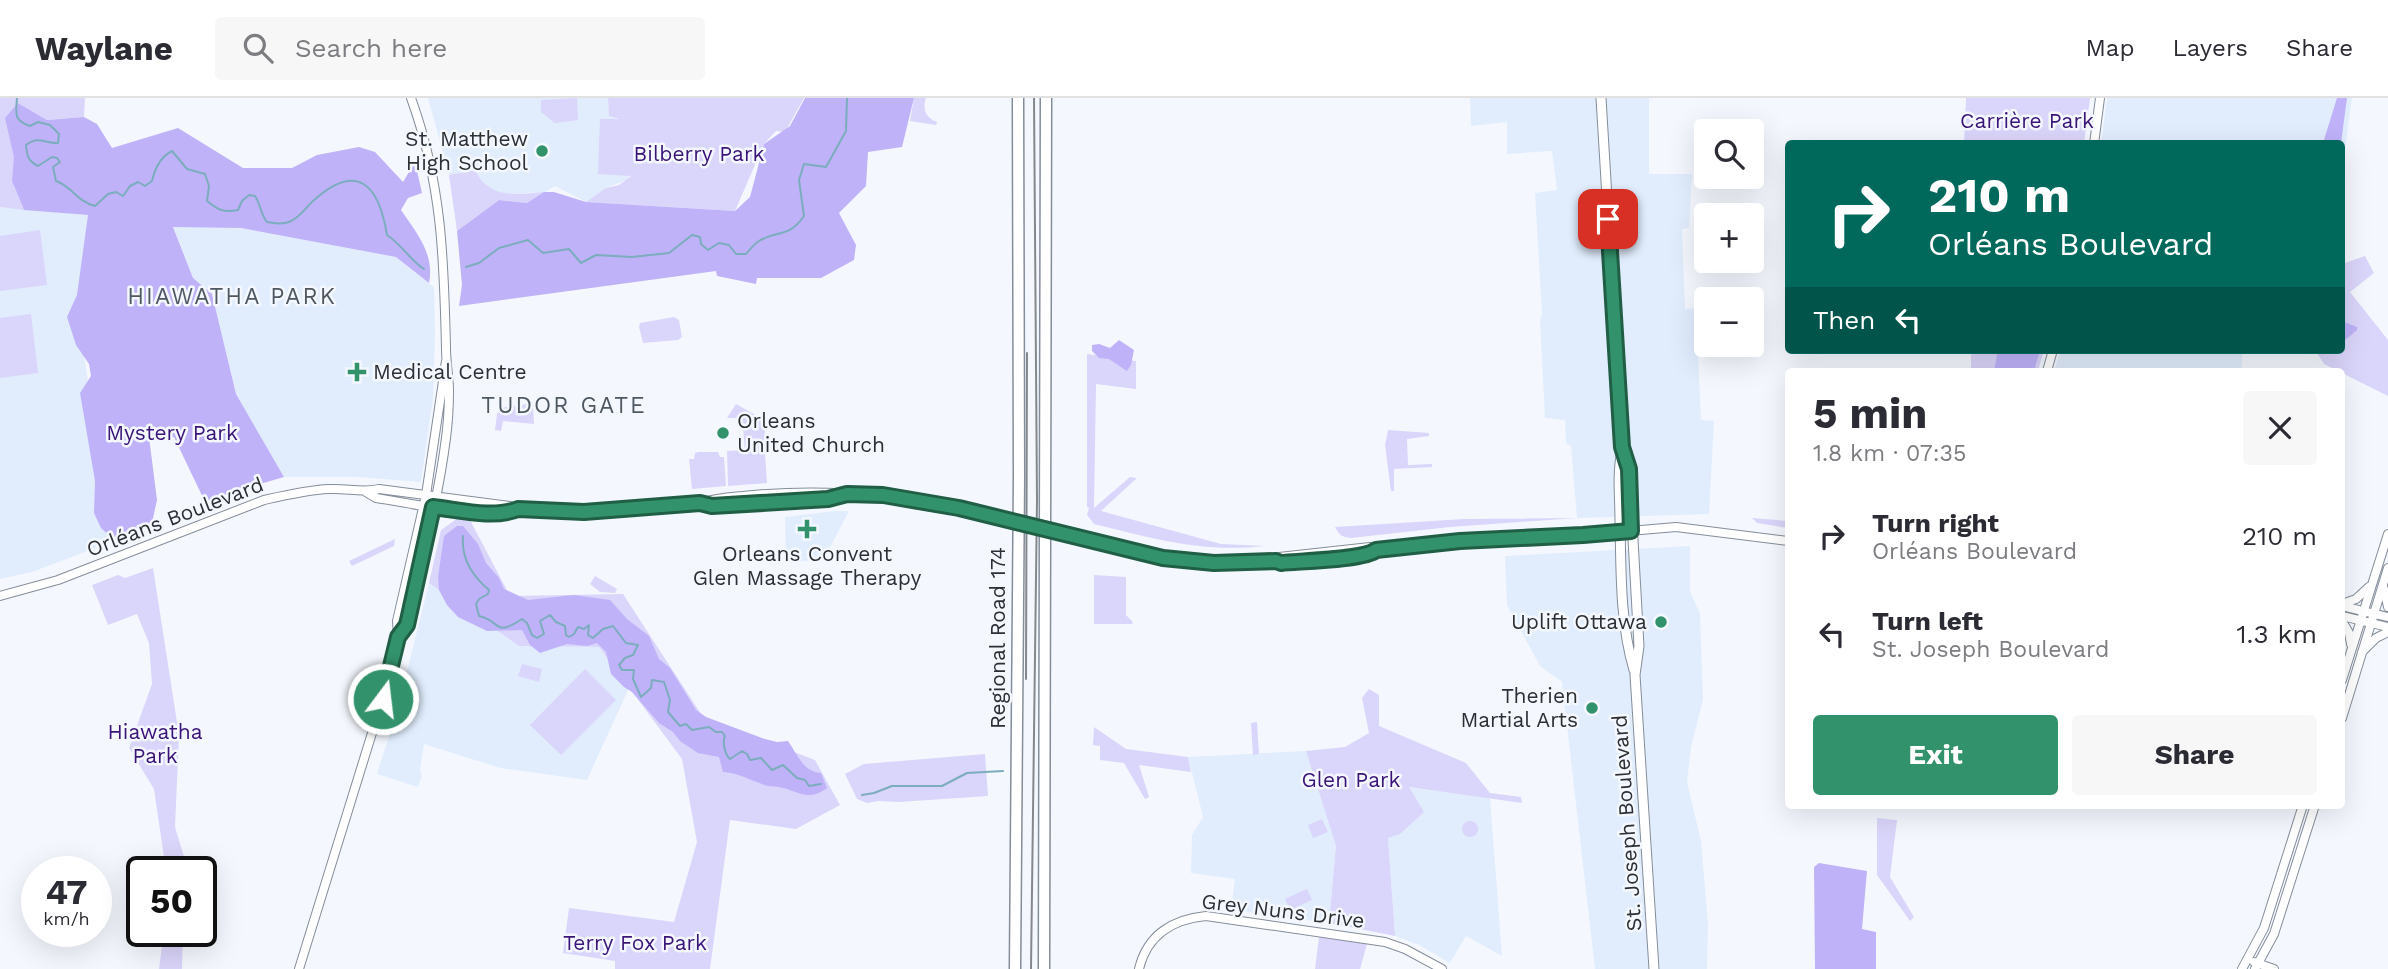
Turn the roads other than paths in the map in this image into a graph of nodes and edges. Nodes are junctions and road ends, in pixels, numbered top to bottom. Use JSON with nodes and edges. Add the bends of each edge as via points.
{"nodes":[{"id":1,"x":411,"y":98,"type":"edge"},
{"id":2,"x":1018,"y":98,"type":"edge"},
{"id":3,"x":1046,"y":98,"type":"edge"},
{"id":4,"x":1601,"y":98,"type":"edge"},
{"id":5,"x":2100,"y":98,"type":"edge"},
{"id":6,"x":2095,"y":140,"type":"edge"},
{"id":7,"x":446,"y":361,"type":"junction"},
{"id":8,"x":1622,"y":447,"type":"junction"},
{"id":9,"x":366,"y":492,"type":"junction"},
{"id":10,"x":426,"y":495,"type":"junction"},
{"id":11,"x":436,"y":497,"type":"junction"},
{"id":12,"x":423,"y":506,"type":"junction"},
{"id":13,"x":433,"y":507,"type":"junction"},
{"id":14,"x":518,"y":509,"type":"junction"},
{"id":15,"x":1631,"y":531,"type":"junction"},
{"id":16,"x":1620,"y":532,"type":"junction"},
{"id":17,"x":2388,"y":534,"type":"edge"},
{"id":18,"x":1785,"y":541,"type":"edge"},
{"id":19,"x":2388,"y":568,"type":"edge"},
{"id":20,"x":2373,"y":582,"type":"junction"},
{"id":21,"x":2384,"y":582,"type":"junction"},
{"id":22,"x":0,"y":596,"type":"edge"},
{"id":23,"x":2345,"y":604,"type":"edge"},
{"id":24,"x":2345,"y":606,"type":"edge"},
{"id":25,"x":2388,"y":607,"type":"edge"},
{"id":26,"x":2364,"y":611,"type":"junction"},
{"id":27,"x":2373,"y":614,"type":"junction"},
{"id":28,"x":2388,"y":617,"type":"edge"},
{"id":29,"x":2345,"y":619,"type":"edge"},
{"id":30,"x":2360,"y":621,"type":"junction"},
{"id":31,"x":2370,"y":623,"type":"junction"},
{"id":32,"x":2345,"y":625,"type":"edge"},
{"id":33,"x":2388,"y":629,"type":"edge"},
{"id":34,"x":398,"y":637,"type":"junction"},
{"id":35,"x":2350,"y":652,"type":"junction"},
{"id":36,"x":2360,"y":654,"type":"junction"},
{"id":37,"x":2345,"y":670,"type":"edge"},
{"id":38,"x":1635,"y":675,"type":"junction"},
{"id":39,"x":2345,"y":707,"type":"edge"},
{"id":40,"x":2302,"y":809,"type":"edge"},
{"id":41,"x":2314,"y":809,"type":"edge"},
{"id":42,"x":2244,"y":965,"type":"edge"},
{"id":43,"x":2257,"y":966,"type":"edge"},
{"id":44,"x":299,"y":969,"type":"edge"},
{"id":45,"x":1015,"y":969,"type":"edge"},
{"id":46,"x":1044,"y":969,"type":"edge"},
{"id":47,"x":1139,"y":969,"type":"edge"},
{"id":48,"x":1442,"y":969,"type":"edge"},
{"id":49,"x":1654,"y":969,"type":"edge"},
{"id":50,"x":2274,"y":969,"type":"edge"}],
"edges":[{"from":1,"to":7,"type":"main road","via":[[443,239]]},
{"from":2,"to":45,"type":"highway","name":"Regional Road 174"},
{"from":3,"to":46,"type":"highway"},
{"from":4,"to":8,"type":"main road","name":"St. Joseph Boulevard"},
{"from":5,"to":6,"type":"main road"},
{"from":7,"to":10,"type":"main road"},
{"from":7,"to":11,"type":"main road","via":[[446,438]]},
{"from":8,"to":15,"type":"main road","name":"St. Joseph Boulevard","via":[[1629,469]]},
{"from":8,"to":16,"type":"main road","name":"St. Joseph Boulevard"},
{"from":9,"to":10,"type":"main road","name":"Orléans Boulevard","via":[[379,489]]},
{"from":9,"to":12,"type":"main road","name":"Orléans Boulevard"},
{"from":9,"to":22,"type":"main road","name":"Orléans Boulevard","via":[[331,489],[264,500],[78,573]]},
{"from":10,"to":11,"type":"main road","name":"Orléans Boulevard"},
{"from":10,"to":12,"type":"main road"},
{"from":11,"to":13,"type":"main road"},
{"from":11,"to":14,"type":"main road","name":"Orléans Boulevard"},
{"from":12,"to":13,"type":"main road","name":"Orléans Boulevard"},
{"from":12,"to":34,"type":"main road","via":[[397,621]]},
{"from":13,"to":14,"type":"main road","name":"Orléans Boulevard","via":[[488,512]]},
{"from":13,"to":34,"type":"main road","via":[[407,625]]},
{"from":14,"to":16,"type":"main road","name":"Orléans Boulevard","bridge":true,"via":[[584,512],[828,499],[847,494],[911,499],[1182,561],[1233,563],[1339,558],[1507,537]]},
{"from":15,"to":16,"type":"main road","name":"Orléans Boulevard"},
{"from":15,"to":18,"type":"main road","name":"Orléans Boulevard","via":[[1697,528]]},
{"from":15,"to":38,"type":"main road","name":"St. Joseph Boulevard","via":[[1639,646]]},
{"from":16,"to":38,"type":"main road","name":"St. Joseph Boulevard","via":[[1628,646]]},
{"from":17,"to":20,"type":"main road"},
{"from":19,"to":21,"type":"main road"},
{"from":20,"to":23,"type":"main road"},
{"from":20,"to":26,"type":"main road"},
{"from":21,"to":25,"type":"main road"},
{"from":21,"to":27,"type":"main road"},
{"from":24,"to":26,"type":"main road"},
{"from":26,"to":27,"type":"main road"},
{"from":26,"to":30,"type":"main road"},
{"from":27,"to":28,"type":"main road"},
{"from":27,"to":31,"type":"main road"},
{"from":29,"to":30,"type":"main road"},
{"from":30,"to":31,"type":"main road"},
{"from":30,"to":35,"type":"main road"},
{"from":31,"to":33,"type":"main road"},
{"from":31,"to":36,"type":"main road"},
{"from":32,"to":35,"type":"main road","via":[[2351,638]]},
{"from":33,"to":36,"type":"main road"},
{"from":34,"to":44,"type":"main road"},
{"from":35,"to":37,"type":"main road"},
{"from":36,"to":39,"type":"main road"},
{"from":38,"to":49,"type":"main road","name":"St. Joseph Boulevard"},
{"from":40,"to":42,"type":"main road","via":[[2267,920]]},
{"from":41,"to":43,"type":"main road","via":[[2274,934]]},
{"from":42,"to":43,"type":"main road"},
{"from":43,"to":50,"type":"main road"},
{"from":47,"to":48,"type":"main road","name":"Grey Nuns Drive","via":[[1149,945],[1165,928],[1206,916],[1385,942]]}]}
